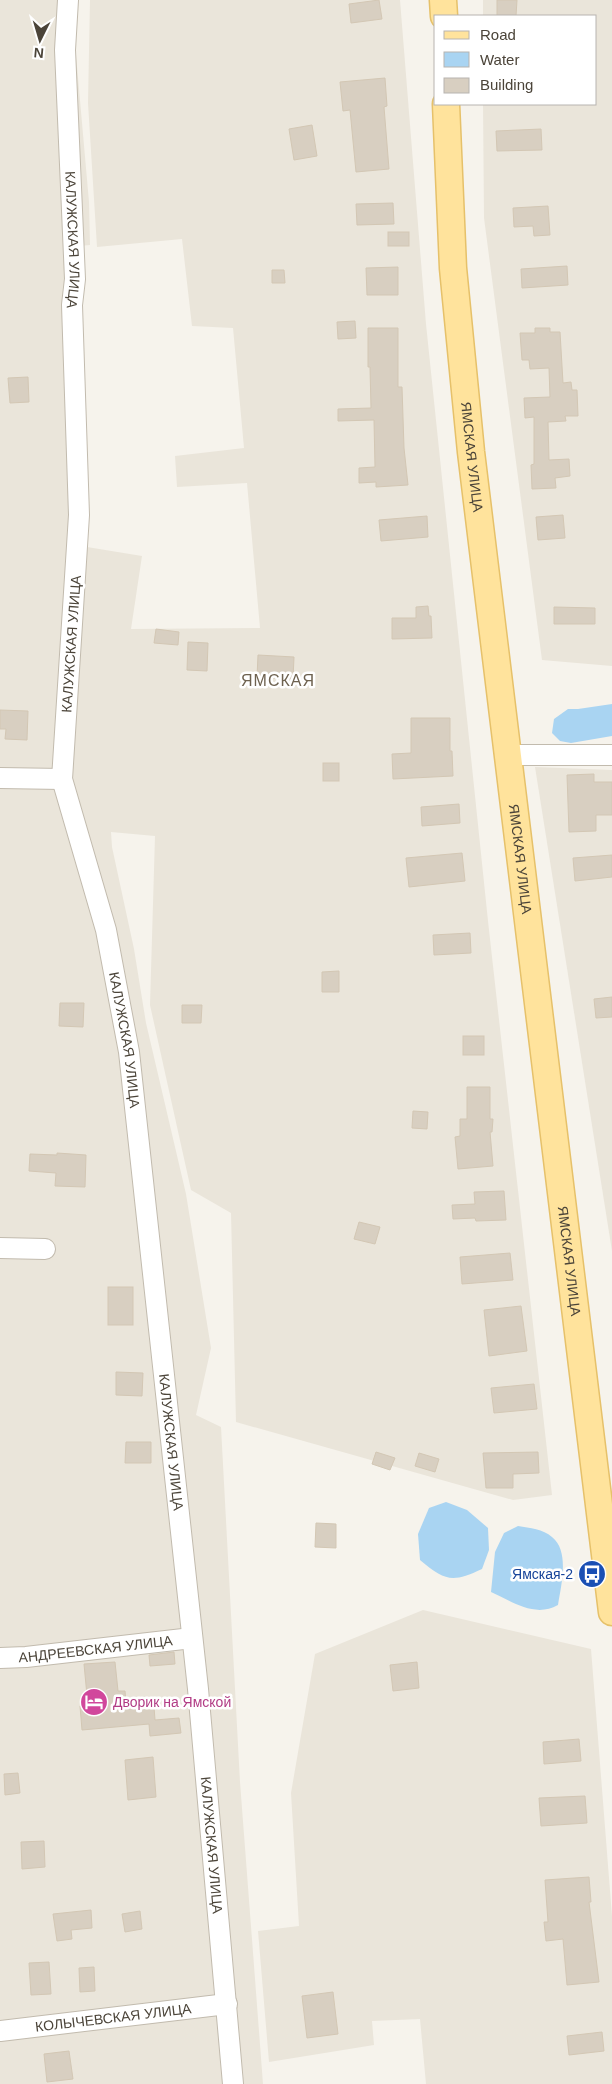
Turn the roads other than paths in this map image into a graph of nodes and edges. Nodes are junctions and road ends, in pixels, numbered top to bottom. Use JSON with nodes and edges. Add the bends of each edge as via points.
{"nodes":[{"id":1,"x":68,"y":0,"type":"edge"},
{"id":2,"x":443,"y":0,"type":"edge"},
{"id":3,"x":444,"y":15,"type":"edge"},
{"id":4,"x":446,"y":105,"type":"edge"},
{"id":5,"x":612,"y":755,"type":"edge"},
{"id":6,"x":508,"y":756,"type":"junction"},
{"id":7,"x":0,"y":778,"type":"edge"},
{"id":8,"x":62,"y":779,"type":"junction"},
{"id":9,"x":0,"y":1248,"type":"edge"},
{"id":10,"x":45,"y":1249,"type":"dead end"},
{"id":11,"x":612,"y":1612,"type":"edge"},
{"id":12,"x":192,"y":1638,"type":"junction"},
{"id":13,"x":0,"y":1658,"type":"edge"},
{"id":14,"x":227,"y":2004,"type":"junction"},
{"id":15,"x":0,"y":2031,"type":"edge"},
{"id":16,"x":233,"y":2084,"type":"edge"}],
"edges":[{"from":1,"to":8,"type":"street","name":"КАЛУЖСКАЯ УЛИЦА","via":[[65,50],[75,279],[72,305],[79,515]]},
{"from":2,"to":3,"type":"main road"},
{"from":4,"to":6,"type":"main road","name":"ЯМСКАЯ УЛИЦА","via":[[456,304]]},
{"from":5,"to":6,"type":"street"},
{"from":6,"to":11,"type":"main road","name":"ЯМСКАЯ УЛИЦА"},
{"from":7,"to":8,"type":"street"},
{"from":8,"to":12,"type":"street","name":"КАЛУЖСКАЯ УЛИЦА","via":[[106,930],[129,1052]]},
{"from":9,"to":10,"type":"street"},
{"from":12,"to":13,"type":"street","name":"АНДРЕЕВСКАЯ УЛИЦА","via":[[26,1658]]},
{"from":12,"to":14,"type":"street","name":"КАЛУЖСКАЯ УЛИЦА"},
{"from":14,"to":15,"type":"street","name":"КОЛЫЧЕВСКАЯ УЛИЦА"},
{"from":14,"to":16,"type":"street","name":"КАЛУЖСКАЯ УЛИЦА"}]}
